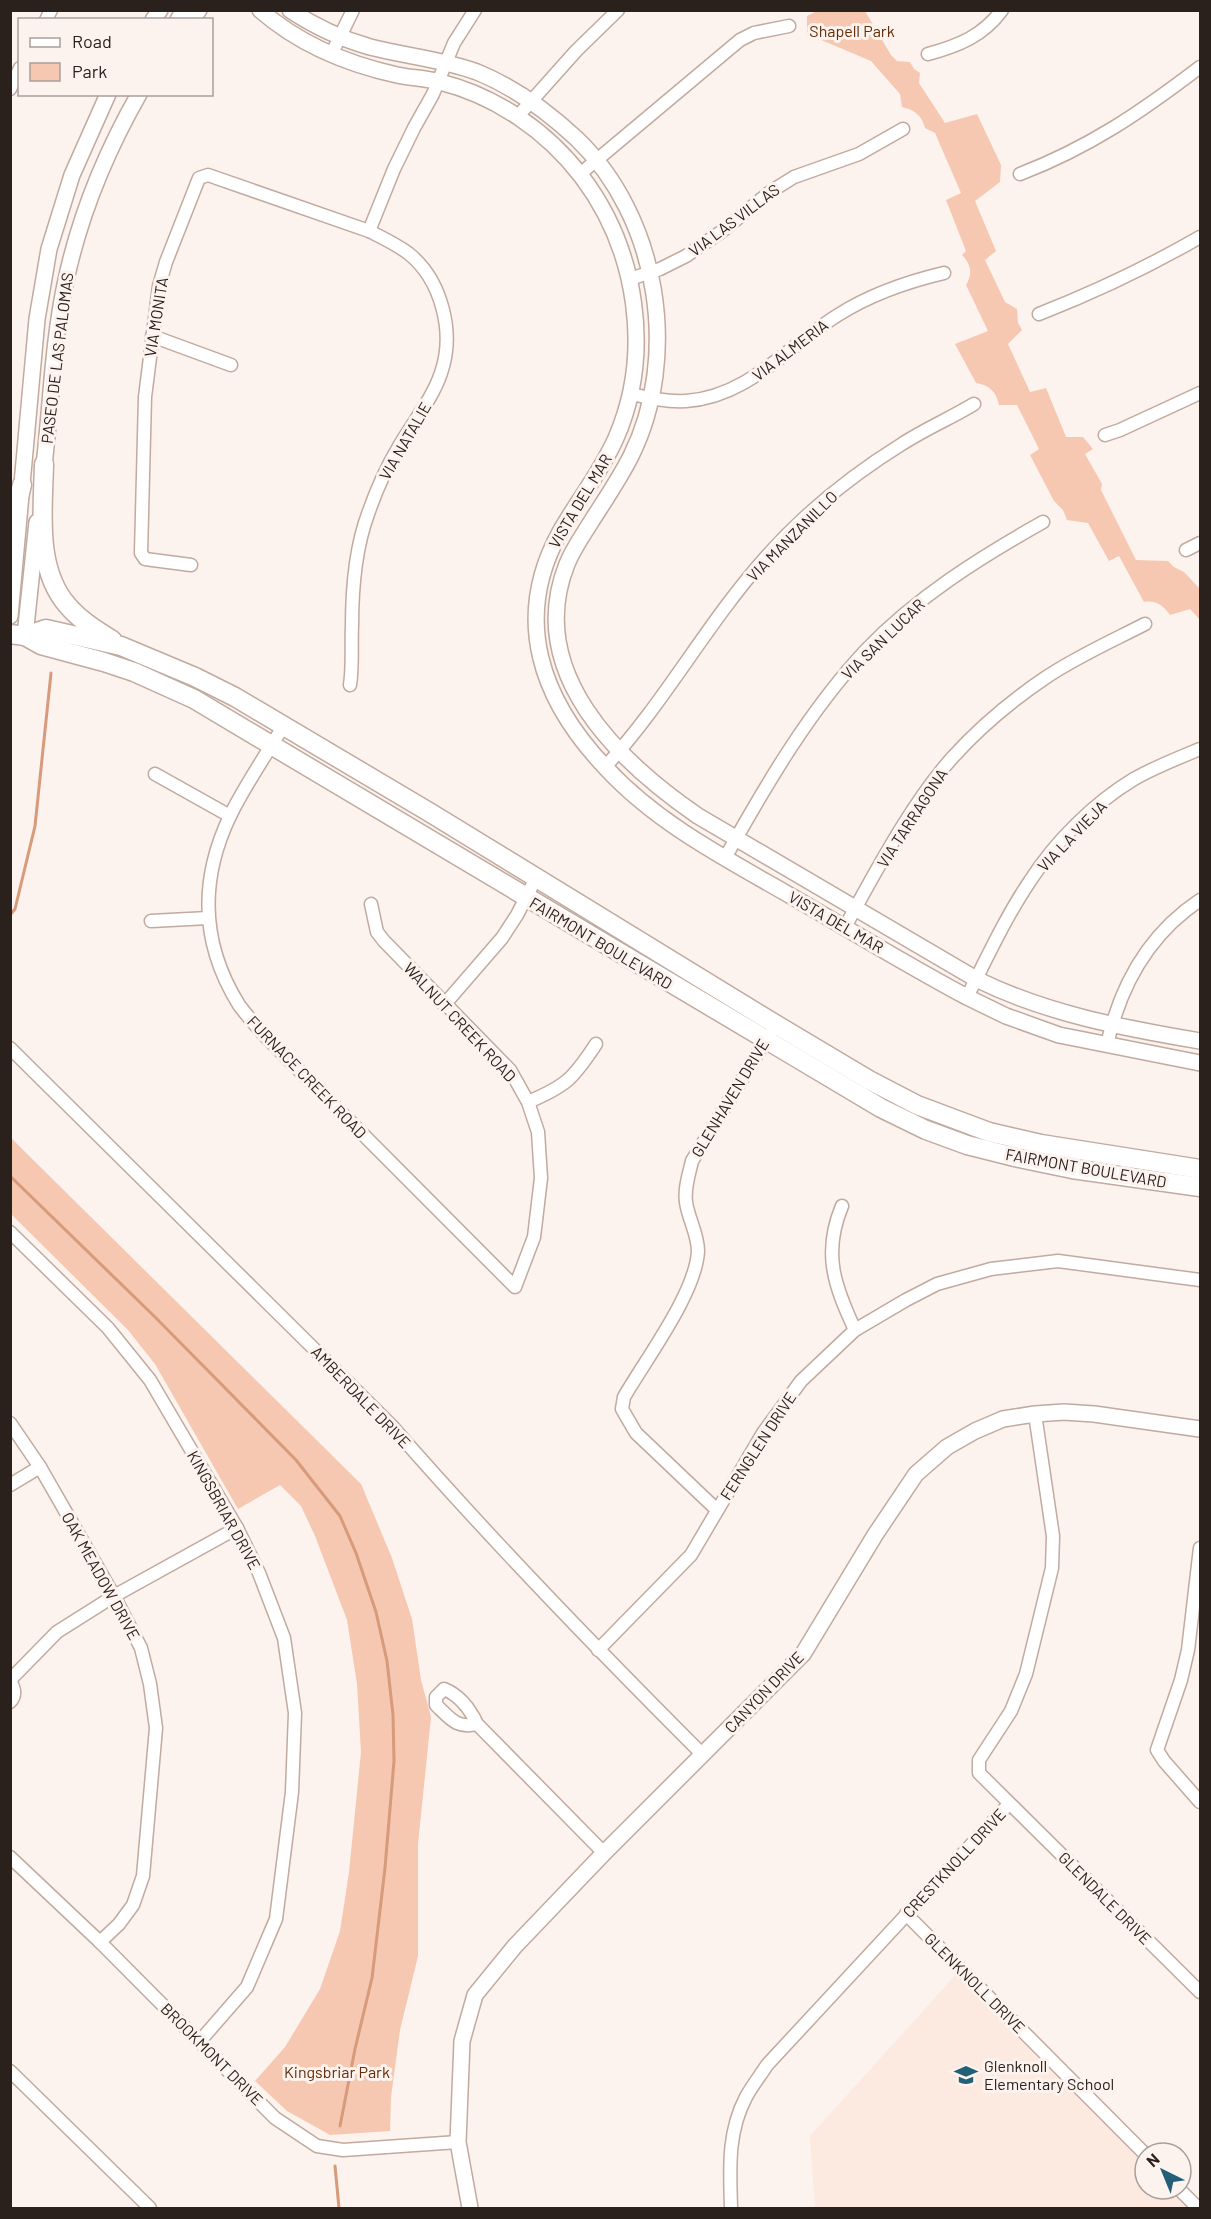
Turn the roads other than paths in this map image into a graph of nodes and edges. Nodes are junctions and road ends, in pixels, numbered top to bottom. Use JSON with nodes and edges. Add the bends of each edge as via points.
{"nodes":[{"id":1,"x":260,"y":10,"type":"edge"},
{"id":2,"x":290,"y":10,"type":"edge"},
{"id":3,"x":353,"y":10,"type":"edge"},
{"id":4,"x":475,"y":10,"type":"edge"},
{"id":5,"x":618,"y":10,"type":"edge"},
{"id":6,"x":1002,"y":10,"type":"edge"},
{"id":7,"x":789,"y":26,"type":"dead end"},
{"id":8,"x":340,"y":37,"type":"junction"},
{"id":9,"x":928,"y":54,"type":"dead end"},
{"id":10,"x":331,"y":55,"type":"junction"},
{"id":11,"x":445,"y":62,"type":"junction"},
{"id":12,"x":1200,"y":68,"type":"edge"},
{"id":13,"x":18,"y":72,"type":"edge"},
{"id":14,"x":437,"y":81,"type":"junction"},
{"id":15,"x":10,"y":89,"type":"edge"},
{"id":16,"x":107,"y":96,"type":"edge"},
{"id":17,"x":138,"y":96,"type":"edge"},
{"id":18,"x":531,"y":101,"type":"junction"},
{"id":19,"x":518,"y":116,"type":"junction"},
{"id":20,"x":903,"y":129,"type":"dead end"},
{"id":21,"x":596,"y":160,"type":"junction"},
{"id":22,"x":580,"y":174,"type":"junction"},
{"id":23,"x":1020,"y":174,"type":"dead end"},
{"id":24,"x":369,"y":231,"type":"junction"},
{"id":25,"x":1200,"y":237,"type":"edge"},
{"id":26,"x":650,"y":273,"type":"junction"},
{"id":27,"x":944,"y":273,"type":"dead end"},
{"id":28,"x":630,"y":279,"type":"junction"},
{"id":29,"x":1039,"y":314,"type":"dead end"},
{"id":30,"x":152,"y":336,"type":"junction"},
{"id":31,"x":231,"y":365,"type":"dead end"},
{"id":32,"x":1200,"y":393,"type":"edge"},
{"id":33,"x":631,"y":394,"type":"junction"},
{"id":34,"x":651,"y":398,"type":"junction"},
{"id":35,"x":974,"y":404,"type":"dead end"},
{"id":36,"x":1105,"y":435,"type":"dead end"},
{"id":37,"x":44,"y":464,"type":"junction"},
{"id":38,"x":22,"y":485,"type":"junction"},
{"id":39,"x":1043,"y":522,"type":"dead end"},
{"id":40,"x":10,"y":532,"type":"edge"},
{"id":41,"x":1200,"y":543,"type":"edge"},
{"id":42,"x":1186,"y":550,"type":"dead end"},
{"id":43,"x":191,"y":565,"type":"dead end"},
{"id":44,"x":10,"y":616,"type":"edge"},
{"id":45,"x":1145,"y":624,"type":"dead end"},
{"id":46,"x":18,"y":635,"type":"edge"},
{"id":47,"x":121,"y":646,"type":"junction"},
{"id":48,"x":350,"y":685,"type":"dead end"},
{"id":49,"x":284,"y":725,"type":"junction"},
{"id":50,"x":272,"y":745,"type":"junction"},
{"id":51,"x":1200,"y":749,"type":"edge"},
{"id":52,"x":619,"y":752,"type":"junction"},
{"id":53,"x":605,"y":767,"type":"junction"},
{"id":54,"x":155,"y":774,"type":"dead end"},
{"id":55,"x":230,"y":816,"type":"junction"},
{"id":56,"x":736,"y":838,"type":"junction"},
{"id":57,"x":725,"y":858,"type":"junction"},
{"id":58,"x":536,"y":878,"type":"junction"},
{"id":59,"x":526,"y":898,"type":"junction"},
{"id":60,"x":1200,"y":900,"type":"edge"},
{"id":61,"x":371,"y":904,"type":"dead end"},
{"id":62,"x":854,"y":910,"type":"junction"},
{"id":63,"x":208,"y":918,"type":"junction"},
{"id":64,"x":151,"y":921,"type":"dead end"},
{"id":65,"x":845,"y":927,"type":"junction"},
{"id":66,"x":976,"y":979,"type":"junction"},
{"id":67,"x":967,"y":997,"type":"junction"},
{"id":68,"x":444,"y":1005,"type":"junction"},
{"id":69,"x":775,"y":1024,"type":"junction"},
{"id":70,"x":1111,"y":1025,"type":"junction"},
{"id":71,"x":765,"y":1041,"type":"junction"},
{"id":72,"x":1200,"y":1041,"type":"edge"},
{"id":73,"x":596,"y":1044,"type":"dead end"},
{"id":74,"x":1107,"y":1046,"type":"junction"},
{"id":75,"x":10,"y":1048,"type":"edge"},
{"id":76,"x":1200,"y":1063,"type":"edge"},
{"id":77,"x":528,"y":1102,"type":"junction"},
{"id":78,"x":1200,"y":1169,"type":"edge"},
{"id":79,"x":1200,"y":1187,"type":"edge"},
{"id":80,"x":842,"y":1206,"type":"dead end"},
{"id":81,"x":10,"y":1232,"type":"edge"},
{"id":82,"x":1200,"y":1280,"type":"edge"},
{"id":83,"x":515,"y":1287,"type":"joint"},
{"id":84,"x":855,"y":1330,"type":"junction"},
{"id":85,"x":1035,"y":1414,"type":"junction"},
{"id":86,"x":10,"y":1423,"type":"edge"},
{"id":87,"x":1200,"y":1429,"type":"edge"},
{"id":88,"x":40,"y":1467,"type":"junction"},
{"id":89,"x":10,"y":1485,"type":"edge"},
{"id":90,"x":717,"y":1510,"type":"junction"},
{"id":91,"x":237,"y":1528,"type":"junction"},
{"id":92,"x":1200,"y":1548,"type":"edge"},
{"id":93,"x":1199,"y":1563,"type":"edge"},
{"id":94,"x":114,"y":1596,"type":"junction"},
{"id":95,"x":598,"y":1650,"type":"junction"},
{"id":96,"x":10,"y":1680,"type":"edge"},
{"id":97,"x":10,"y":1702,"type":"edge"},
{"id":98,"x":477,"y":1724,"type":"dead end"},
{"id":99,"x":703,"y":1755,"type":"junction"},
{"id":100,"x":1200,"y":1802,"type":"edge"},
{"id":101,"x":1009,"y":1804,"type":"junction"},
{"id":102,"x":604,"y":1853,"type":"junction"},
{"id":103,"x":10,"y":1857,"type":"edge"},
{"id":104,"x":906,"y":1914,"type":"junction"},
{"id":105,"x":100,"y":1942,"type":"junction"},
{"id":106,"x":1200,"y":1989,"type":"edge"},
{"id":107,"x":200,"y":2041,"type":"junction"},
{"id":108,"x":10,"y":2071,"type":"edge"},
{"id":109,"x":458,"y":2142,"type":"junction"},
{"id":110,"x":1133,"y":2142,"type":"edge"},
{"id":111,"x":150,"y":2208,"type":"edge"},
{"id":112,"x":470,"y":2208,"type":"edge"},
{"id":113,"x":731,"y":2208,"type":"edge"}],
"edges":[{"from":1,"to":10,"type":"street","name":"VISTA DEL MAR"},
{"from":2,"to":8,"type":"street"},
{"from":3,"to":8,"type":"street"},
{"from":4,"to":11,"type":"street"},
{"from":5,"to":18,"type":"street"},
{"from":6,"to":9,"type":"street","via":[[981,33],[966,42]]},
{"from":7,"to":21,"type":"street","via":[[740,40]]},
{"from":8,"to":10,"type":"street"},
{"from":8,"to":11,"type":"street","name":"VISTA DEL MAR"},
{"from":10,"to":14,"type":"street","name":"VISTA DEL MAR","via":[[381,71]]},
{"from":11,"to":14,"type":"street"},
{"from":11,"to":18,"type":"street","name":"VISTA DEL MAR","via":[[476,72]]},
{"from":12,"to":23,"type":"street","via":[[1105,135]]},
{"from":13,"to":15,"type":"street"},
{"from":14,"to":19,"type":"street","name":"VISTA DEL MAR"},
{"from":14,"to":24,"type":"street"},
{"from":16,"to":38,"type":"street","name":"PASEO DE LAS PALOMAS","via":[[72,175],[49,249],[37,319]]},
{"from":17,"to":37,"type":"street","name":"PASEO DE LAS PALOMAS","via":[[106,158],[70,264],[60,312]]},
{"from":18,"to":19,"type":"street"},
{"from":18,"to":21,"type":"street","name":"VISTA DEL MAR"},
{"from":19,"to":22,"type":"street","name":"VISTA DEL MAR"},
{"from":20,"to":26,"type":"street","name":"VIA LAS VILLAS","via":[[859,154],[794,177],[704,245]]},
{"from":21,"to":22,"type":"street"},
{"from":21,"to":26,"type":"street","name":"VISTA DEL MAR","via":[[633,222]]},
{"from":22,"to":28,"type":"street","name":"VISTA DEL MAR","via":[[610,223]]},
{"from":24,"to":30,"type":"street","name":"VIA MONITA","via":[[208,175],[199,178],[166,262]]},
{"from":24,"to":48,"type":"street","name":"VIA NATALIE","via":[[394,243],[423,268],[441,301],[447,349],[432,395],[397,449],[368,515],[354,581]]},
{"from":25,"to":29,"type":"street","via":[[1160,261]]},
{"from":26,"to":28,"type":"street","name":"VIA LAS VILLAS"},
{"from":26,"to":34,"type":"street","name":"VISTA DEL MAR","via":[[658,338]]},
{"from":27,"to":34,"type":"street","name":"VIA ALMERIA","via":[[916,279],[862,301],[814,331],[762,373],[721,394],[684,401]]},
{"from":28,"to":33,"type":"street","name":"VISTA DEL MAR","via":[[635,328]]},
{"from":30,"to":31,"type":"street"},
{"from":30,"to":43,"type":"street","name":"VIA MONITA","via":[[143,445],[141,553],[145,559]]},
{"from":32,"to":36,"type":"street"},
{"from":33,"to":34,"type":"street","name":"VIA ALMERIA"},
{"from":33,"to":53,"type":"street","name":"VISTA DEL MAR","via":[[607,458],[546,559],[535,605],[541,664],[552,691]]},
{"from":34,"to":52,"type":"street","name":"VISTA DEL MAR","via":[[631,456],[567,563],[557,604],[556,636],[562,662],[588,712]]},
{"from":35,"to":52,"type":"street","name":"VIA MANZANILLO","via":[[894,449],[806,517],[750,575]]},
{"from":37,"to":46,"type":"street","name":"PASEO DE LAS PALOMAS"},
{"from":37,"to":47,"type":"main road","via":[[43,524],[53,582],[75,613]]},
{"from":38,"to":40,"type":"main road"},
{"from":38,"to":44,"type":"street","name":"PASEO DE LAS PALOMAS"},
{"from":39,"to":56,"type":"street","name":"VIA SAN LUCAR","via":[[995,549],[927,596],[867,649],[811,718]]},
{"from":41,"to":42,"type":"street"},
{"from":45,"to":62,"type":"street","name":"VIA TARRAGONA","via":[[1044,678],[968,741],[918,802]]},
{"from":46,"to":47,"type":"main road","name":"FAIRMONT BOULEVARD","via":[[46,629]]},
{"from":46,"to":50,"type":"main road","name":"FAIRMONT BOULEVARD","via":[[166,686]]},
{"from":47,"to":49,"type":"main road","name":"FAIRMONT BOULEVARD","via":[[195,677]]},
{"from":49,"to":50,"type":"street","name":"FURNACE CREEK ROAD"},
{"from":49,"to":58,"type":"main road","name":"FAIRMONT BOULEVARD"},
{"from":50,"to":55,"type":"street","name":"FURNACE CREEK ROAD"},
{"from":50,"to":59,"type":"main road","name":"FAIRMONT BOULEVARD"},
{"from":51,"to":66,"type":"street","name":"VIA LA VIEJA","via":[[1133,780],[1066,836],[1030,880]]},
{"from":52,"to":53,"type":"street","name":"VIA MANZANILLO"},
{"from":52,"to":56,"type":"street","name":"VISTA DEL MAR","via":[[663,792]]},
{"from":53,"to":57,"type":"street","name":"VISTA DEL MAR","via":[[656,813]]},
{"from":54,"to":55,"type":"street"},
{"from":55,"to":63,"type":"street","name":"FURNACE CREEK ROAD","via":[[216,852]]},
{"from":56,"to":57,"type":"street","name":"VIA SAN LUCAR"},
{"from":56,"to":62,"type":"street","name":"VISTA DEL MAR"},
{"from":57,"to":65,"type":"street","name":"VISTA DEL MAR"},
{"from":58,"to":59,"type":"street"},
{"from":58,"to":69,"type":"main road","name":"FAIRMONT BOULEVARD"},
{"from":59,"to":68,"type":"street","via":[[502,938]]},
{"from":59,"to":71,"type":"main road","name":"FAIRMONT BOULEVARD"},
{"from":60,"to":70,"type":"street","via":[[1167,926],[1146,952],[1120,998]]},
{"from":61,"to":68,"type":"street","name":"WALNUT CREEK ROAD","via":[[377,932]]},
{"from":62,"to":65,"type":"street","name":"VIA TARRAGONA"},
{"from":62,"to":66,"type":"street","name":"VISTA DEL MAR"},
{"from":63,"to":64,"type":"street"},
{"from":63,"to":83,"type":"street","name":"FURNACE CREEK ROAD","via":[[223,973],[240,1006],[266,1037]]},
{"from":65,"to":67,"type":"street","name":"VISTA DEL MAR"},
{"from":66,"to":67,"type":"street","name":"VIA LA VIEJA"},
{"from":66,"to":70,"type":"street","name":"VISTA DEL MAR","via":[[1046,1009]]},
{"from":67,"to":74,"type":"street","name":"VISTA DEL MAR","via":[[1025,1024]]},
{"from":68,"to":77,"type":"street","name":"WALNUT CREEK ROAD","via":[[510,1070]]},
{"from":69,"to":71,"type":"street","name":"GLENHAVEN DRIVE"},
{"from":69,"to":78,"type":"main road","name":"FAIRMONT BOULEVARD","via":[[917,1105],[989,1132]]},
{"from":70,"to":72,"type":"street","name":"VISTA DEL MAR"},
{"from":70,"to":74,"type":"street"},
{"from":71,"to":79,"type":"main road","name":"FAIRMONT BOULEVARD","via":[[881,1108],[967,1145],[1072,1169]]},
{"from":71,"to":90,"type":"street","name":"GLENHAVEN DRIVE","via":[[692,1161],[686,1201],[698,1247],[697,1265],[687,1293],[624,1396],[622,1409],[636,1433]]},
{"from":73,"to":77,"type":"street","via":[[571,1079]]},
{"from":74,"to":76,"type":"street","name":"VISTA DEL MAR"},
{"from":75,"to":95,"type":"street","name":"AMBERDALE DRIVE","via":[[391,1425]]},
{"from":77,"to":83,"type":"street","name":"WALNUT CREEK ROAD","via":[[538,1132],[541,1178],[534,1237]]},
{"from":80,"to":84,"type":"street","via":[[835,1224],[831,1262],[838,1294]]},
{"from":81,"to":91,"type":"street","name":"KINGSBRIAR DRIVE","via":[[101,1321],[150,1380]]},
{"from":82,"to":84,"type":"street","name":"FERNGLEN DRIVE","via":[[1058,1261],[990,1269],[937,1284]]},
{"from":84,"to":90,"type":"street","name":"FERNGLEN DRIVE","via":[[801,1381]]},
{"from":85,"to":87,"type":"street","name":"CANYON DRIVE","via":[[1094,1414]]},
{"from":85,"to":99,"type":"street","name":"CANYON DRIVE","via":[[1003,1419],[975,1431],[947,1447],[916,1474],[803,1654]]},
{"from":85,"to":101,"type":"street","name":"CRESTKNOLL DRIVE","via":[[1053,1536],[1052,1568],[1026,1674],[1011,1711],[980,1760],[980,1773]]},
{"from":86,"to":88,"type":"street","name":"OAK MEADOW DRIVE"},
{"from":88,"to":89,"type":"street"},
{"from":88,"to":94,"type":"street","name":"OAK MEADOW DRIVE"},
{"from":90,"to":95,"type":"street","name":"FERNGLEN DRIVE","via":[[691,1555]]},
{"from":91,"to":94,"type":"street"},
{"from":91,"to":107,"type":"street","name":"KINGSBRIAR DRIVE","via":[[284,1638],[295,1713],[292,1792],[276,1918],[247,1987]]},
{"from":92,"to":93,"type":"street"},
{"from":93,"to":100,"type":"street","via":[[1188,1650],[1157,1750]]},
{"from":94,"to":96,"type":"street","via":[[57,1632]]},
{"from":94,"to":105,"type":"street","name":"OAK MEADOW DRIVE","via":[[141,1648],[156,1728],[142,1876],[134,1905]]},
{"from":95,"to":99,"type":"street","name":"AMBERDALE DRIVE"},
{"from":96,"to":97,"type":"street","via":[[15,1690]]},
{"from":98,"to":102,"type":"street"},
{"from":99,"to":102,"type":"street","name":"CANYON DRIVE"},
{"from":101,"to":104,"type":"street","name":"CRESTKNOLL DRIVE"},
{"from":101,"to":106,"type":"street","name":"GLENDALE DRIVE"},
{"from":102,"to":109,"type":"street","name":"CANYON DRIVE","via":[[515,1946],[475,1995],[462,2041]]},
{"from":103,"to":105,"type":"street","name":"BROOKMONT DRIVE"},
{"from":104,"to":110,"type":"street","name":"GLENKNOLL DRIVE"},
{"from":104,"to":113,"type":"street","name":"CRESTKNOLL DRIVE","via":[[767,2065],[746,2097],[733,2129],[729,2160]]},
{"from":105,"to":107,"type":"street","name":"BROOKMONT DRIVE"},
{"from":107,"to":109,"type":"street","name":"BROOKMONT DRIVE","via":[[275,2118],[317,2146],[343,2150]]},
{"from":108,"to":111,"type":"street"},
{"from":109,"to":112,"type":"street","name":"CANYON DRIVE"}]}
